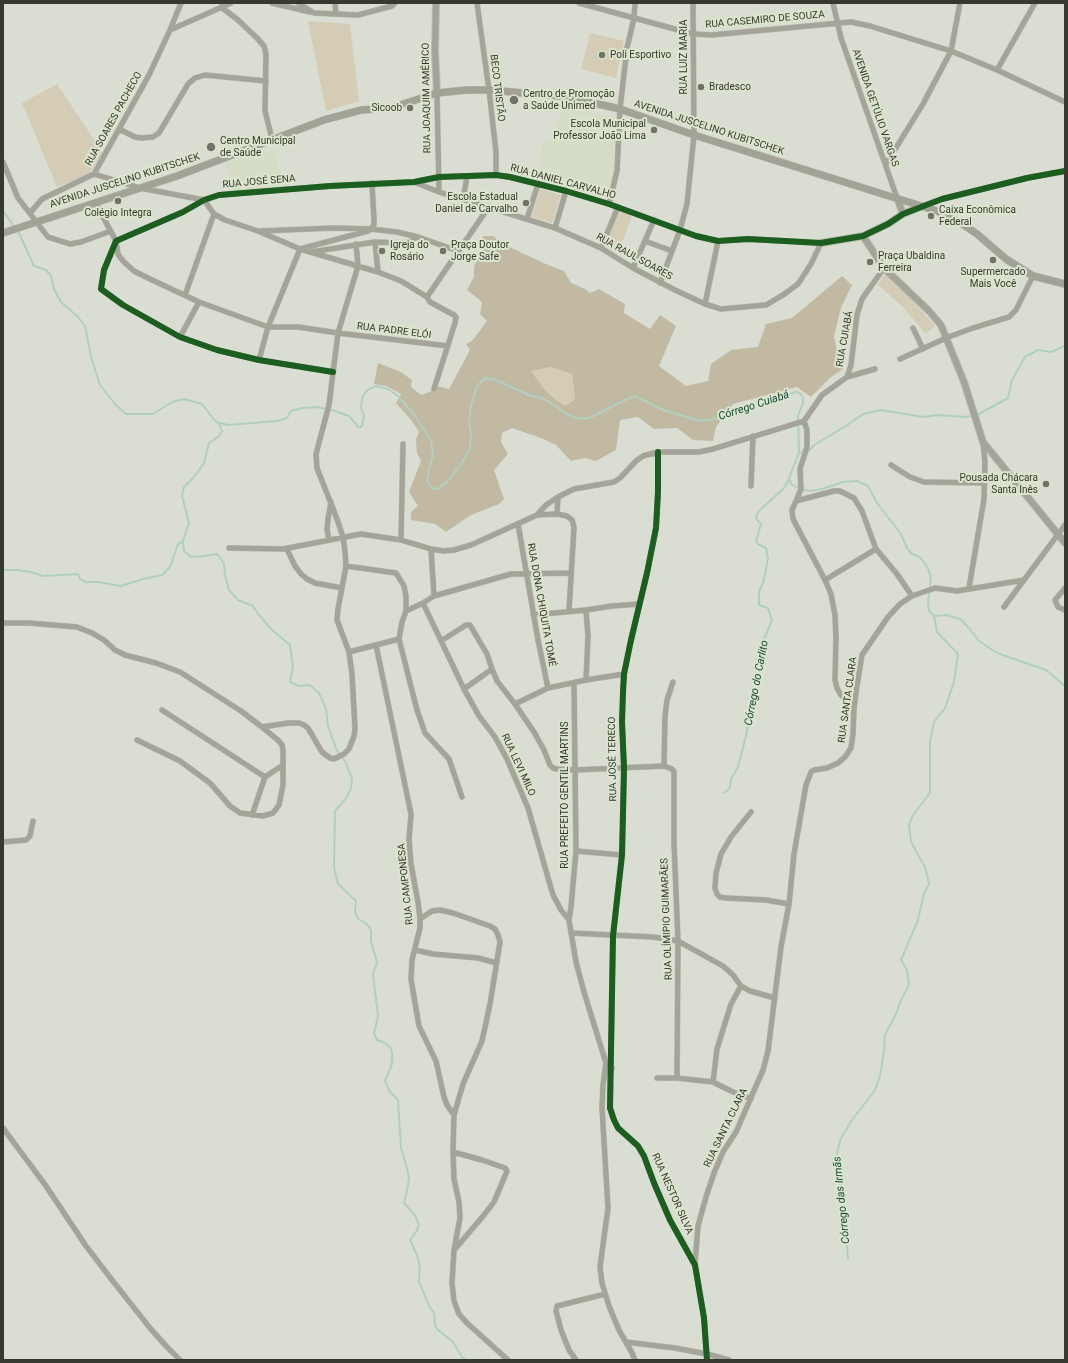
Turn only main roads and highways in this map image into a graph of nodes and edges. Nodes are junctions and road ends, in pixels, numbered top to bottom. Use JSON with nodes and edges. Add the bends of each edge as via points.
{"nodes":[{"id":1,"x":4,"y":232,"type":"edge"},
{"id":2,"x":1065,"y":284,"type":"edge"}],
"edges":[{"from":1,"to":2,"type":"main road","name":"AVENIDA JUSCELINO KUBITSCHEK","via":[[177,176],[324,120],[361,110],[391,108],[437,93],[489,90],[559,96],[620,109],[694,135],[937,211],[977,234],[1006,259],[1033,276]]}]}
